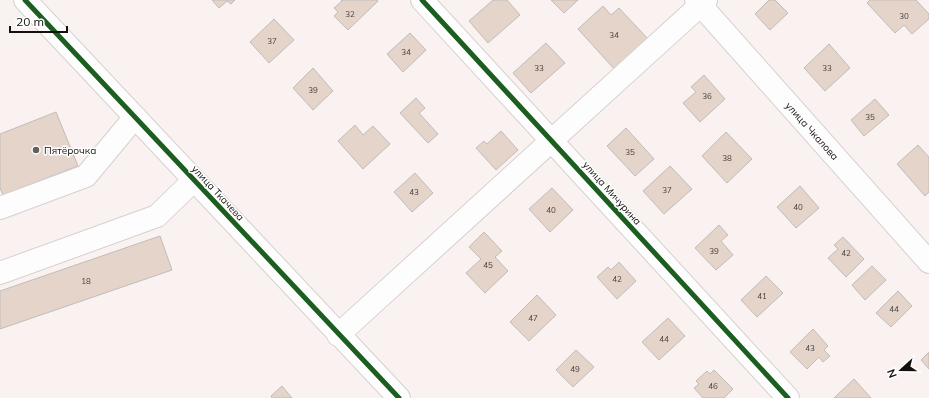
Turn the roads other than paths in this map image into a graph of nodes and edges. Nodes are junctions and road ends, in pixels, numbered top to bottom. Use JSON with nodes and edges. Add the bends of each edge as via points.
{"nodes":[{"id":1,"x":422,"y":0,"type":"edge"},
{"id":2,"x":32,"y":2,"type":"edge"},
{"id":3,"x":701,"y":2,"type":"edge"},
{"id":4,"x":135,"y":117,"type":"junction"},
{"id":5,"x":552,"y":140,"type":"junction"},
{"id":6,"x":194,"y":180,"type":"junction"},
{"id":7,"x":0,"y":208,"type":"edge"},
{"id":8,"x":929,"y":262,"type":"edge"},
{"id":9,"x":0,"y":272,"type":"edge"},
{"id":10,"x":338,"y":335,"type":"junction"},
{"id":11,"x":399,"y":398,"type":"edge"},
{"id":12,"x":788,"y":398,"type":"edge"}],
"edges":[{"from":1,"to":5,"type":"street","name":"улица Мичурина"},
{"from":2,"to":4,"type":"street","name":"улица Ткачева"},
{"from":3,"to":5,"type":"street"},
{"from":3,"to":8,"type":"street","name":"улица Чкалова"},
{"from":4,"to":6,"type":"street","name":"улица Ткачева"},
{"from":4,"to":7,"type":"street","via":[[86,176]]},
{"from":5,"to":10,"type":"street"},
{"from":5,"to":12,"type":"street","name":"улица Мичурина"},
{"from":6,"to":9,"type":"street","via":[[157,216]]},
{"from":6,"to":10,"type":"street","name":"улица Ткачева"},
{"from":10,"to":11,"type":"street","name":"улица Ткачева"}]}
